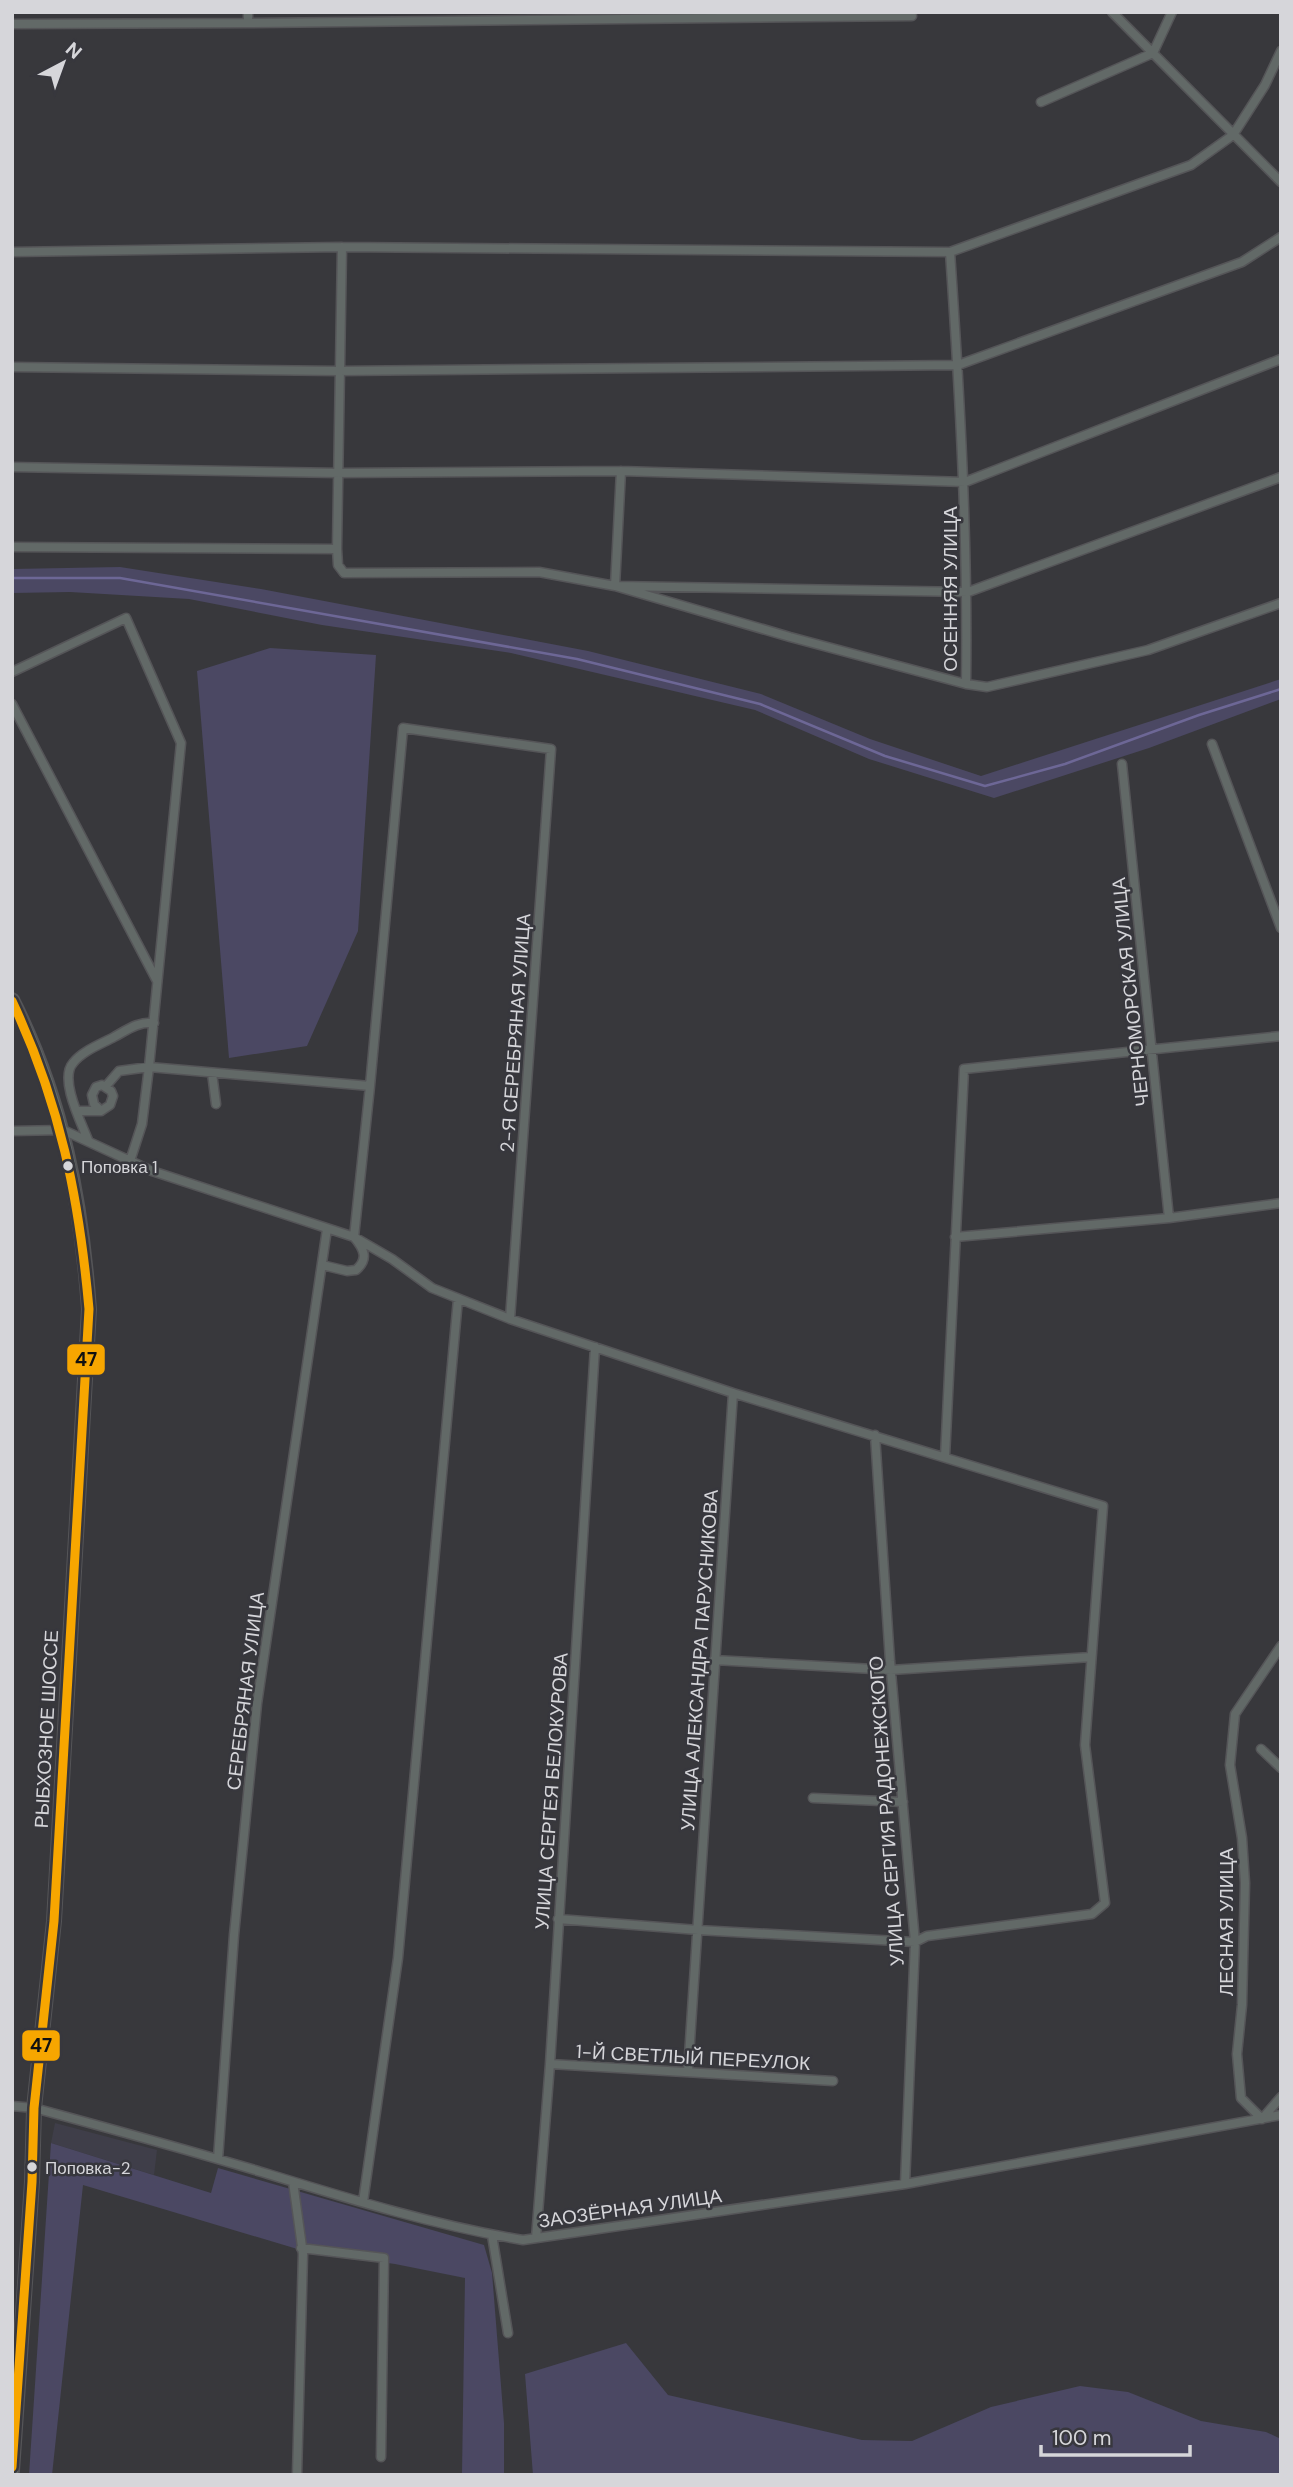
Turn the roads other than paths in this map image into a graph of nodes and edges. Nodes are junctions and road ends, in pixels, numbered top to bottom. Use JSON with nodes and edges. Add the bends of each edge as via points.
{"nodes":[{"id":1,"x":248,"y":12,"type":"edge"},
{"id":2,"x":1112,"y":12,"type":"edge"},
{"id":3,"x":1172,"y":12,"type":"edge"},
{"id":4,"x":911,"y":14,"type":"edge"},
{"id":5,"x":512,"y":16,"type":"edge"},
{"id":6,"x":248,"y":23,"type":"junction"},
{"id":7,"x":12,"y":24,"type":"edge"},
{"id":8,"x":1281,"y":51,"type":"edge"},
{"id":9,"x":1153,"y":54,"type":"junction"},
{"id":10,"x":1041,"y":102,"type":"dead end"},
{"id":11,"x":1233,"y":135,"type":"junction"},
{"id":12,"x":1281,"y":182,"type":"edge"},
{"id":13,"x":1281,"y":237,"type":"edge"},
{"id":14,"x":342,"y":247,"type":"junction"},
{"id":15,"x":12,"y":252,"type":"edge"},
{"id":16,"x":950,"y":252,"type":"junction"},
{"id":17,"x":1281,"y":359,"type":"edge"},
{"id":18,"x":958,"y":365,"type":"junction"},
{"id":19,"x":12,"y":367,"type":"edge"},
{"id":20,"x":339,"y":371,"type":"junction"},
{"id":21,"x":12,"y":467,"type":"edge"},
{"id":22,"x":621,"y":471,"type":"junction"},
{"id":23,"x":338,"y":473,"type":"junction"},
{"id":24,"x":1281,"y":477,"type":"edge"},
{"id":25,"x":965,"y":482,"type":"junction"},
{"id":26,"x":12,"y":547,"type":"edge"},
{"id":27,"x":337,"y":549,"type":"junction"},
{"id":28,"x":615,"y":586,"type":"junction"},
{"id":29,"x":968,"y":592,"type":"junction"},
{"id":30,"x":1281,"y":603,"type":"edge"},
{"id":31,"x":12,"y":672,"type":"edge"},
{"id":32,"x":966,"y":684,"type":"junction"},
{"id":33,"x":12,"y":704,"type":"edge"},
{"id":34,"x":1212,"y":744,"type":"dead end"},
{"id":35,"x":1122,"y":764,"type":"dead end"},
{"id":36,"x":1281,"y":928,"type":"edge"},
{"id":37,"x":157,"y":981,"type":"junction"},
{"id":38,"x":12,"y":1000,"type":"edge"},
{"id":39,"x":154,"y":1023,"type":"junction"},
{"id":40,"x":1281,"y":1036,"type":"edge"},
{"id":41,"x":1153,"y":1049,"type":"junction"},
{"id":42,"x":149,"y":1067,"type":"junction"},
{"id":43,"x":212,"y":1073,"type":"junction"},
{"id":44,"x":106,"y":1086,"type":"junction"},
{"id":45,"x":370,"y":1086,"type":"junction"},
{"id":46,"x":216,"y":1104,"type":"dead end"},
{"id":47,"x":78,"y":1111,"type":"junction"},
{"id":48,"x":101,"y":1111,"type":"junction"},
{"id":49,"x":63,"y":1130,"type":"junction"},
{"id":50,"x":12,"y":1131,"type":"edge"},
{"id":51,"x":88,"y":1140,"type":"junction"},
{"id":52,"x":130,"y":1161,"type":"junction"},
{"id":53,"x":1281,"y":1203,"type":"edge"},
{"id":54,"x":1169,"y":1218,"type":"junction"},
{"id":55,"x":327,"y":1229,"type":"junction"},
{"id":56,"x":354,"y":1237,"type":"junction"},
{"id":57,"x":955,"y":1237,"type":"junction"},
{"id":58,"x":322,"y":1265,"type":"junction"},
{"id":59,"x":458,"y":1298,"type":"junction"},
{"id":60,"x":510,"y":1319,"type":"junction"},
{"id":61,"x":595,"y":1347,"type":"junction"},
{"id":62,"x":733,"y":1393,"type":"junction"},
{"id":63,"x":875,"y":1435,"type":"junction"},
{"id":64,"x":945,"y":1457,"type":"junction"},
{"id":65,"x":1281,"y":1646,"type":"edge"},
{"id":66,"x":1091,"y":1657,"type":"junction"},
{"id":67,"x":715,"y":1660,"type":"junction"},
{"id":68,"x":891,"y":1670,"type":"junction"},
{"id":69,"x":1261,"y":1749,"type":"dead end"},
{"id":70,"x":1281,"y":1768,"type":"edge"},
{"id":71,"x":813,"y":1798,"type":"dead end"},
{"id":72,"x":903,"y":1802,"type":"junction"},
{"id":73,"x":558,"y":1919,"type":"junction"},
{"id":74,"x":698,"y":1930,"type":"junction"},
{"id":75,"x":915,"y":1942,"type":"junction"},
{"id":76,"x":550,"y":2064,"type":"junction"},
{"id":77,"x":688,"y":2071,"type":"junction"},
{"id":78,"x":834,"y":2081,"type":"dead end"},
{"id":79,"x":1281,"y":2097,"type":"edge"},
{"id":80,"x":12,"y":2106,"type":"edge"},
{"id":81,"x":34,"y":2108,"type":"junction"},
{"id":82,"x":1281,"y":2115,"type":"edge"},
{"id":83,"x":1262,"y":2119,"type":"junction"},
{"id":84,"x":218,"y":2159,"type":"junction"},
{"id":85,"x":293,"y":2182,"type":"junction"},
{"id":86,"x":905,"y":2184,"type":"junction"},
{"id":87,"x":363,"y":2202,"type":"junction"},
{"id":88,"x":492,"y":2235,"type":"junction"},
{"id":89,"x":536,"y":2238,"type":"junction"},
{"id":90,"x":301,"y":2248,"type":"junction"},
{"id":91,"x":508,"y":2333,"type":"dead end"},
{"id":92,"x":381,"y":2457,"type":"dead end"},
{"id":93,"x":12,"y":2471,"type":"edge"},
{"id":94,"x":297,"y":2475,"type":"edge"}],
"edges":[{"from":1,"to":6,"type":"street"},
{"from":2,"to":9,"type":"street"},
{"from":3,"to":9,"type":"street"},
{"from":4,"to":5,"type":"street"},
{"from":5,"to":6,"type":"street"},
{"from":6,"to":7,"type":"street"},
{"from":8,"to":11,"type":"street"},
{"from":9,"to":10,"type":"street"},
{"from":9,"to":11,"type":"street"},
{"from":11,"to":12,"type":"street"},
{"from":11,"to":16,"type":"street","via":[[1191,165]]},
{"from":13,"to":18,"type":"street","via":[[1242,262]]},
{"from":14,"to":15,"type":"street"},
{"from":14,"to":16,"type":"street"},
{"from":14,"to":20,"type":"street"},
{"from":16,"to":18,"type":"street","name":"ОСЕННЯЯ УЛИЦА"},
{"from":17,"to":25,"type":"street"},
{"from":18,"to":20,"type":"street"},
{"from":18,"to":25,"type":"street","name":"ОСЕННЯЯ УЛИЦА"},
{"from":19,"to":20,"type":"street"},
{"from":20,"to":23,"type":"street"},
{"from":21,"to":23,"type":"street"},
{"from":22,"to":23,"type":"street"},
{"from":22,"to":25,"type":"street"},
{"from":22,"to":28,"type":"street"},
{"from":23,"to":27,"type":"street"},
{"from":24,"to":29,"type":"street"},
{"from":25,"to":29,"type":"street","name":"ОСЕННЯЯ УЛИЦА"},
{"from":26,"to":27,"type":"street"},
{"from":27,"to":28,"type":"street","via":[[338,565],[344,573],[539,572]]},
{"from":28,"to":29,"type":"street"},
{"from":28,"to":32,"type":"street"},
{"from":29,"to":32,"type":"street","name":"ОСЕННЯЯ УЛИЦА"},
{"from":30,"to":32,"type":"street","name":"ОСЕННЯЯ УЛИЦА","via":[[1148,650],[1010,683]]},
{"from":31,"to":37,"type":"street","via":[[126,618],[181,743]]},
{"from":33,"to":37,"type":"street"},
{"from":34,"to":36,"type":"street"},
{"from":35,"to":41,"type":"street","name":"ЧЕРНОМОРСКАЯ УЛИЦА"},
{"from":37,"to":39,"type":"street"},
{"from":38,"to":49,"type":"street","name":"РЫБХОЗНОЕ ШОССЕ","via":[[40,1061]]},
{"from":39,"to":42,"type":"street"},
{"from":39,"to":47,"type":"street","via":[[140,1023],[73,1063],[68,1083]]},
{"from":40,"to":41,"type":"street"},
{"from":41,"to":54,"type":"street","name":"ЧЕРНОМОРСКАЯ УЛИЦА"},
{"from":41,"to":57,"type":"street","via":[[964,1069]]},
{"from":42,"to":43,"type":"street"},
{"from":42,"to":44,"type":"street","via":[[119,1071]]},
{"from":42,"to":52,"type":"street","via":[[142,1125]]},
{"from":43,"to":45,"type":"street"},
{"from":43,"to":46,"type":"street"},
{"from":44,"to":48,"type":"street","via":[[113,1101]]},
{"from":44,"to":48,"type":"street","via":[[96,1087],[92,1095]]},
{"from":45,"to":56,"type":"street"},
{"from":45,"to":60,"type":"street","name":"2-Я СЕРЕБРЯНАЯ УЛИЦА","via":[[403,728],[551,749]]},
{"from":47,"to":48,"type":"street"},
{"from":47,"to":51,"type":"street"},
{"from":49,"to":50,"type":"street"},
{"from":49,"to":51,"type":"street"},
{"from":49,"to":81,"type":"street","name":"РЫБХОЗНОЕ ШОССЕ","via":[[86,1261],[88,1345],[54,1921]]},
{"from":51,"to":52,"type":"street"},
{"from":52,"to":55,"type":"street"},
{"from":53,"to":54,"type":"street"},
{"from":54,"to":57,"type":"street"},
{"from":55,"to":56,"type":"street"},
{"from":55,"to":58,"type":"street","name":"СЕРЕБРЯНАЯ УЛИЦА"},
{"from":56,"to":58,"type":"street","via":[[364,1251],[356,1270]]},
{"from":56,"to":59,"type":"street","via":[[432,1288]]},
{"from":57,"to":64,"type":"street"},
{"from":58,"to":84,"type":"street","name":"СЕРЕБРЯНАЯ УЛИЦА","via":[[257,1704]]},
{"from":59,"to":60,"type":"street"},
{"from":59,"to":87,"type":"street","via":[[398,1958]]},
{"from":60,"to":61,"type":"street"},
{"from":61,"to":62,"type":"street"},
{"from":61,"to":73,"type":"street","name":"УЛИЦА СЕРГЕЯ БЕЛОКУРОВА"},
{"from":62,"to":63,"type":"street"},
{"from":62,"to":67,"type":"street","name":"УЛИЦА АЛЕКСАНДРА ПАРУСНИКОВА"},
{"from":63,"to":64,"type":"street"},
{"from":63,"to":68,"type":"street","name":"УЛИЦА СЕРГИЯ РАДОНЕЖСКОГО"},
{"from":64,"to":66,"type":"street","via":[[1102,1506]]},
{"from":65,"to":83,"type":"street","name":"ЛЕСНАЯ УЛИЦА","via":[[1235,1714],[1230,1765],[1245,1883],[1237,2054],[1241,2098]]},
{"from":66,"to":68,"type":"street"},
{"from":66,"to":75,"type":"street","via":[[1085,1745],[1105,1903],[1092,1914],[927,1936]]},
{"from":67,"to":68,"type":"street"},
{"from":67,"to":74,"type":"street","name":"УЛИЦА АЛЕКСАНДРА ПАРУСНИКОВА"},
{"from":68,"to":72,"type":"street","name":"УЛИЦА СЕРГИЯ РАДОНЕЖСКОГО"},
{"from":69,"to":70,"type":"street"},
{"from":71,"to":72,"type":"street"},
{"from":72,"to":75,"type":"street","name":"УЛИЦА СЕРГИЯ РАДОНЕЖСКОГО"},
{"from":73,"to":74,"type":"street"},
{"from":73,"to":76,"type":"street","name":"УЛИЦА СЕРГЕЯ БЕЛОКУРОВА"},
{"from":74,"to":75,"type":"street"},
{"from":74,"to":77,"type":"street"},
{"from":75,"to":86,"type":"street","name":"УЛИЦА СЕРГИЯ РАДОНЕЖСКОГО"},
{"from":76,"to":77,"type":"street","name":"1-Й СВЕТЛЫЙ ПЕРЕУЛОК"},
{"from":76,"to":89,"type":"street","name":"УЛИЦА СЕРГЕЯ БЕЛОКУРОВА"},
{"from":77,"to":78,"type":"street","name":"1-Й СВЕТЛЫЙ ПЕРЕУЛОК"},
{"from":79,"to":83,"type":"street"},
{"from":80,"to":81,"type":"street","name":"ЗАОЗЁРНАЯ УЛИЦА"},
{"from":81,"to":84,"type":"street","name":"ЗАОЗЁРНАЯ УЛИЦА"},
{"from":81,"to":93,"type":"street","name":"РЫБХОЗНОЕ ШОССЕ"},
{"from":82,"to":83,"type":"street","name":"ЗАОЗЁРНАЯ УЛИЦА"},
{"from":83,"to":86,"type":"street","name":"ЗАОЗЁРНАЯ УЛИЦА"},
{"from":84,"to":85,"type":"street","name":"ЗАОЗЁРНАЯ УЛИЦА"},
{"from":85,"to":87,"type":"street","name":"ЗАОЗЁРНАЯ УЛИЦА"},
{"from":85,"to":90,"type":"street"},
{"from":86,"to":89,"type":"street","name":"ЗАОЗЁРНАЯ УЛИЦА"},
{"from":87,"to":88,"type":"street","name":"ЗАОЗЁРНАЯ УЛИЦА"},
{"from":88,"to":89,"type":"street","name":"ЗАОЗЁРНАЯ УЛИЦА"},
{"from":88,"to":91,"type":"street"},
{"from":90,"to":92,"type":"street","via":[[384,2258]]},
{"from":90,"to":94,"type":"street"}]}
